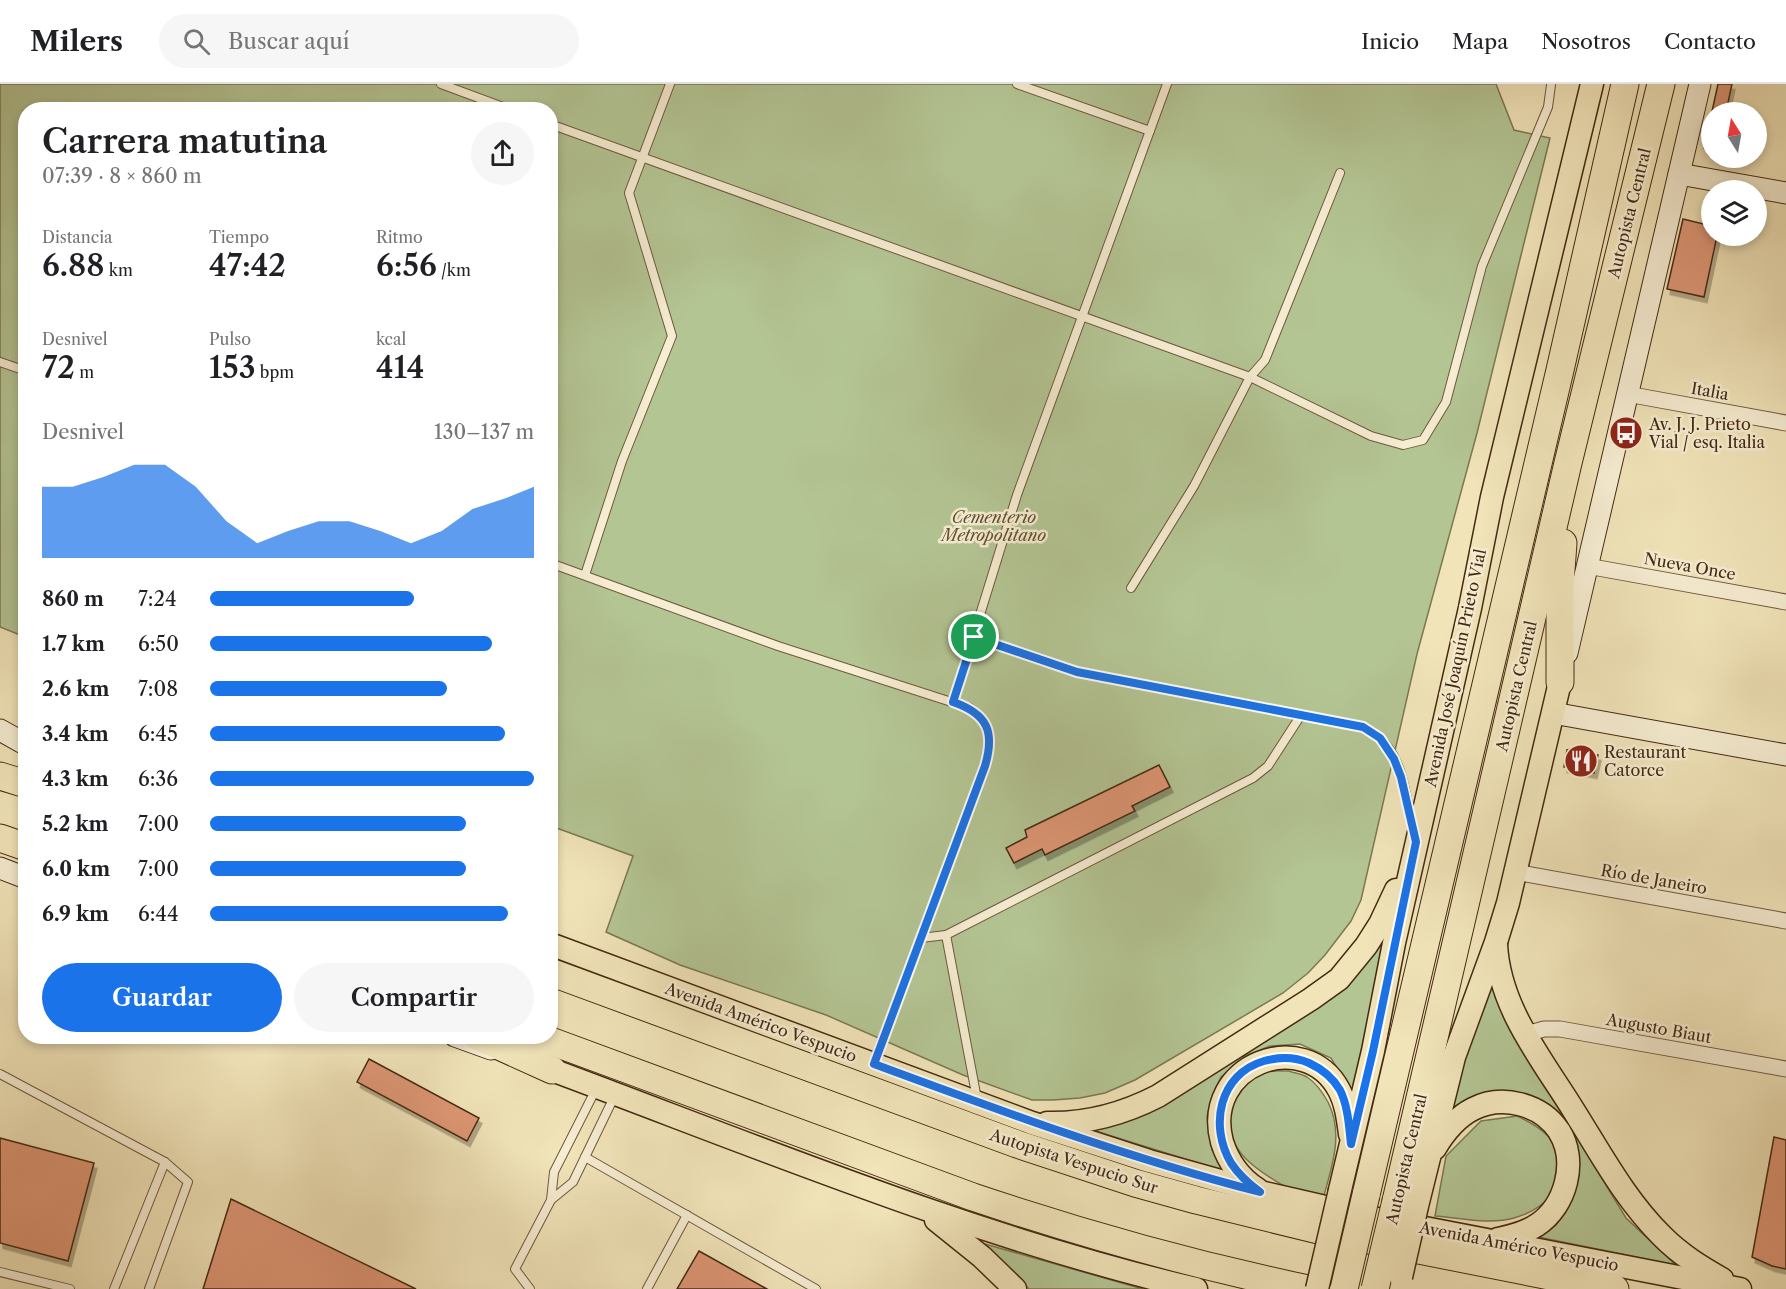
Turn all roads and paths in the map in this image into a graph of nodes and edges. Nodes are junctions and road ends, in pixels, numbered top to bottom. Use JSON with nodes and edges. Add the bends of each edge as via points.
{"nodes":[{"id":1,"x":441,"y":84,"type":"edge"},
{"id":2,"x":670,"y":84,"type":"edge"},
{"id":3,"x":1017,"y":84,"type":"edge"},
{"id":4,"x":1167,"y":84,"type":"edge"},
{"id":5,"x":1592,"y":84,"type":"edge"},
{"id":6,"x":1625,"y":84,"type":"edge"},
{"id":7,"x":1661,"y":84,"type":"edge"},
{"id":8,"x":1700,"y":84,"type":"edge"},
{"id":9,"x":1551,"y":85,"type":"edge"},
{"id":10,"x":490,"y":102,"type":"edge"},
{"id":11,"x":558,"y":127,"type":"edge"},
{"id":12,"x":1150,"y":131,"type":"junction"},
{"id":13,"x":641,"y":157,"type":"junction"},
{"id":14,"x":1340,"y":173,"type":"dead end"},
{"id":15,"x":1679,"y":174,"type":"junction"},
{"id":16,"x":1786,"y":193,"type":"edge"},
{"id":17,"x":1083,"y":317,"type":"junction"},
{"id":18,"x":0,"y":362,"type":"edge"},
{"id":19,"x":18,"y":368,"type":"edge"},
{"id":20,"x":1250,"y":377,"type":"junction"},
{"id":21,"x":1627,"y":394,"type":"junction"},
{"id":22,"x":1786,"y":423,"type":"edge"},
{"id":23,"x":1568,"y":463,"type":"junction"},
{"id":24,"x":558,"y":566,"type":"edge"},
{"id":25,"x":1587,"y":566,"type":"junction"},
{"id":26,"x":585,"y":575,"type":"junction"},
{"id":27,"x":1131,"y":588,"type":"dead end"},
{"id":28,"x":1786,"y":602,"type":"edge"},
{"id":29,"x":974,"y":637,"type":"junction"},
{"id":30,"x":1560,"y":682,"type":"junction"},
{"id":31,"x":953,"y":702,"type":"junction"},
{"id":32,"x":1553,"y":712,"type":"junction"},
{"id":33,"x":1301,"y":715,"type":"junction"},
{"id":34,"x":0,"y":730,"type":"edge"},
{"id":35,"x":0,"y":737,"type":"edge"},
{"id":36,"x":18,"y":740,"type":"edge"},
{"id":37,"x":18,"y":742,"type":"edge"},
{"id":38,"x":1786,"y":755,"type":"edge"},
{"id":39,"x":0,"y":776,"type":"edge"},
{"id":40,"x":18,"y":782,"type":"edge"},
{"id":41,"x":0,"y":838,"type":"edge"},
{"id":42,"x":1416,"y":842,"type":"junction"},
{"id":43,"x":18,"y":844,"type":"edge"},
{"id":44,"x":0,"y":868,"type":"edge"},
{"id":45,"x":1515,"y":872,"type":"junction"},
{"id":46,"x":18,"y":876,"type":"edge"},
{"id":47,"x":0,"y":877,"type":"edge"},
{"id":48,"x":18,"y":879,"type":"edge"},
{"id":49,"x":1786,"y":921,"type":"edge"},
{"id":50,"x":946,"y":935,"type":"junction"},
{"id":51,"x":921,"y":938,"type":"junction"},
{"id":52,"x":1496,"y":942,"type":"junction"},
{"id":53,"x":558,"y":947,"type":"edge"},
{"id":54,"x":558,"y":975,"type":"edge"},
{"id":55,"x":1526,"y":1034,"type":"junction"},
{"id":56,"x":478,"y":1044,"type":"edge"},
{"id":57,"x":495,"y":1044,"type":"edge"},
{"id":58,"x":558,"y":1044,"type":"edge"},
{"id":59,"x":874,"y":1064,"type":"junction"},
{"id":60,"x":1786,"y":1069,"type":"edge"},
{"id":61,"x":552,"y":1070,"type":"junction"},
{"id":62,"x":0,"y":1074,"type":"edge"},
{"id":63,"x":606,"y":1090,"type":"junction"},
{"id":64,"x":978,"y":1102,"type":"junction"},
{"id":65,"x":1032,"y":1123,"type":"junction"},
{"id":66,"x":1351,"y":1144,"type":"junction"},
{"id":67,"x":585,"y":1157,"type":"junction"},
{"id":68,"x":165,"y":1162,"type":"junction"},
{"id":69,"x":1427,"y":1163,"type":"junction"},
{"id":70,"x":1260,"y":1192,"type":"junction"},
{"id":71,"x":551,"y":1200,"type":"junction"},
{"id":72,"x":1407,"y":1204,"type":"junction"},
{"id":73,"x":915,"y":1205,"type":"junction"},
{"id":74,"x":687,"y":1215,"type":"junction"},
{"id":75,"x":1493,"y":1240,"type":"junction"},
{"id":76,"x":0,"y":1272,"type":"edge"},
{"id":77,"x":69,"y":1289,"type":"edge"},
{"id":78,"x":114,"y":1289,"type":"edge"},
{"id":79,"x":149,"y":1289,"type":"edge"},
{"id":80,"x":530,"y":1289,"type":"edge"},
{"id":81,"x":647,"y":1289,"type":"edge"},
{"id":82,"x":816,"y":1289,"type":"edge"},
{"id":83,"x":1015,"y":1289,"type":"edge"},
{"id":84,"x":1196,"y":1289,"type":"edge"},
{"id":85,"x":1308,"y":1289,"type":"edge"},
{"id":86,"x":1317,"y":1289,"type":"edge"},
{"id":87,"x":1344,"y":1289,"type":"edge"},
{"id":88,"x":1375,"y":1289,"type":"edge"},
{"id":89,"x":1398,"y":1289,"type":"edge"},
{"id":90,"x":1615,"y":1289,"type":"edge"},
{"id":91,"x":1741,"y":1289,"type":"edge"}],
"edges":[{"from":1,"to":10,"type":"lane"},
{"from":2,"to":13,"type":"lane"},
{"from":3,"to":12,"type":"lane"},
{"from":4,"to":12,"type":"lane"},
{"from":5,"to":42,"type":"main road","name":"Avenida José Joaquín Prieto Vial","via":[[1494,487]]},
{"from":6,"to":87,"type":"highway","name":"Autopista Central","bridge":true},
{"from":7,"to":23,"type":"highway","name":"Autopista Central"},
{"from":8,"to":15,"type":"main road"},
{"from":9,"to":20,"type":"lane","via":[[1548,107],[1482,266],[1446,402],[1424,440],[1403,445],[1371,436]]},
{"from":11,"to":13,"type":"lane"},
{"from":12,"to":17,"type":"lane"},
{"from":13,"to":17,"type":"lane"},
{"from":13,"to":26,"type":"lane","via":[[629,193],[672,336],[622,461]]},
{"from":14,"to":20,"type":"lane","via":[[1265,360]]},
{"from":15,"to":16,"type":"main road"},
{"from":15,"to":21,"type":"main road"},
{"from":17,"to":20,"type":"lane"},
{"from":17,"to":29,"type":"lane","via":[[1017,495]]},
{"from":18,"to":19,"type":"lane"},
{"from":20,"to":27,"type":"lane","via":[[1194,486]]},
{"from":21,"to":22,"type":"street","name":"Italia"},
{"from":21,"to":25,"type":"main road"},
{"from":23,"to":30,"type":"highway","via":[[1560,584]]},
{"from":23,"to":72,"type":"highway","name":"Autopista Central"},
{"from":24,"to":26,"type":"lane"},
{"from":25,"to":28,"type":"street","name":"Nueva Once"},
{"from":25,"to":30,"type":"main road"},
{"from":26,"to":31,"type":"lane","via":[[778,646]]},
{"from":29,"to":31,"type":"lane"},
{"from":29,"to":33,"type":"lane","via":[[1077,672]]},
{"from":30,"to":32,"type":"main road"},
{"from":31,"to":51,"type":"lane","via":[[981,717],[991,747]]},
{"from":32,"to":38,"type":"main road"},
{"from":32,"to":45,"type":"main road"},
{"from":33,"to":42,"type":"lane","via":[[1363,727],[1384,741],[1400,772]]},
{"from":33,"to":50,"type":"lane","via":[[1268,766],[1253,778]]},
{"from":34,"to":36,"type":"main road"},
{"from":35,"to":37,"type":"main road"},
{"from":39,"to":40,"type":"highway"},
{"from":41,"to":43,"type":"highway"},
{"from":42,"to":65,"type":"main road","via":[[1380,924],[1351,966],[1326,990],[1140,1105],[1086,1121]]},
{"from":42,"to":66,"type":"main road","name":"Avenida José Joaquín Prieto Vial"},
{"from":44,"to":46,"type":"main road"},
{"from":45,"to":49,"type":"street","name":"Río de Janeiro"},
{"from":45,"to":52,"type":"main road"},
{"from":47,"to":48,"type":"main road"},
{"from":50,"to":51,"type":"lane"},
{"from":50,"to":64,"type":"lane"},
{"from":51,"to":59,"type":"lane"},
{"from":52,"to":55,"type":"main road","via":[[1505,992]]},
{"from":52,"to":69,"type":"main road","via":[[1454,1057]]},
{"from":53,"to":59,"type":"main road","name":"Avenida Américo Vespucio"},
{"from":54,"to":90,"type":"highway","name":"Autopista Vespucio Sur","via":[[1017,1144],[1135,1183],[1318,1230]]},
{"from":55,"to":60,"type":"street","name":"Augusto Biaut","via":[[1560,1029]]},
{"from":55,"to":91,"type":"main road","via":[[1616,1178],[1648,1221],[1686,1257]]},
{"from":56,"to":61,"type":"main road"},
{"from":57,"to":61,"type":"highway"},
{"from":58,"to":85,"type":"highway","via":[[1044,1221],[1166,1257]]},
{"from":59,"to":64,"type":"main road","name":"Avenida Américo Vespucio"},
{"from":61,"to":63,"type":"main road"},
{"from":62,"to":68,"type":"lane"},
{"from":63,"to":67,"type":"lane"},
{"from":63,"to":71,"type":"lane","via":[[554,1172]]},
{"from":63,"to":73,"type":"main road"},
{"from":64,"to":65,"type":"main road","name":"Avenida Américo Vespucio"},
{"from":65,"to":70,"type":"main road","name":"Avenida Américo Vespucio"},
{"from":66,"to":70,"type":"main road","via":[[1343,1099],[1336,1084],[1322,1071],[1305,1062],[1283,1058],[1248,1068],[1225,1094],[1219,1125],[1232,1164]]},
{"from":66,"to":86,"type":"main road","name":"Avenida José Joaquín Prieto Vial","bridge":true},
{"from":67,"to":71,"type":"lane","via":[[573,1182]]},
{"from":67,"to":74,"type":"lane"},
{"from":68,"to":78,"type":"lane"},
{"from":68,"to":79,"type":"lane","via":[[188,1182]]},
{"from":69,"to":72,"type":"main road"},
{"from":69,"to":75,"type":"main road","via":[[1449,1128],[1482,1105],[1502,1102],[1526,1106],[1554,1124],[1569,1163],[1561,1197],[1539,1224]]},
{"from":70,"to":75,"type":"main road","name":"Avenida Américo Vespucio"},
{"from":71,"to":80,"type":"lane","via":[[515,1269]]},
{"from":72,"to":88,"type":"highway","name":"Autopista Central","bridge":true},
{"from":72,"to":89,"type":"main road","bridge":true},
{"from":73,"to":83,"type":"main road","via":[[961,1239]]},
{"from":73,"to":84,"type":"main road","via":[[1048,1250]]},
{"from":74,"to":81,"type":"lane"},
{"from":74,"to":82,"type":"lane"},
{"from":75,"to":91,"type":"main road","name":"Avenida Américo Vespucio"},
{"from":76,"to":77,"type":"lane"}]}
